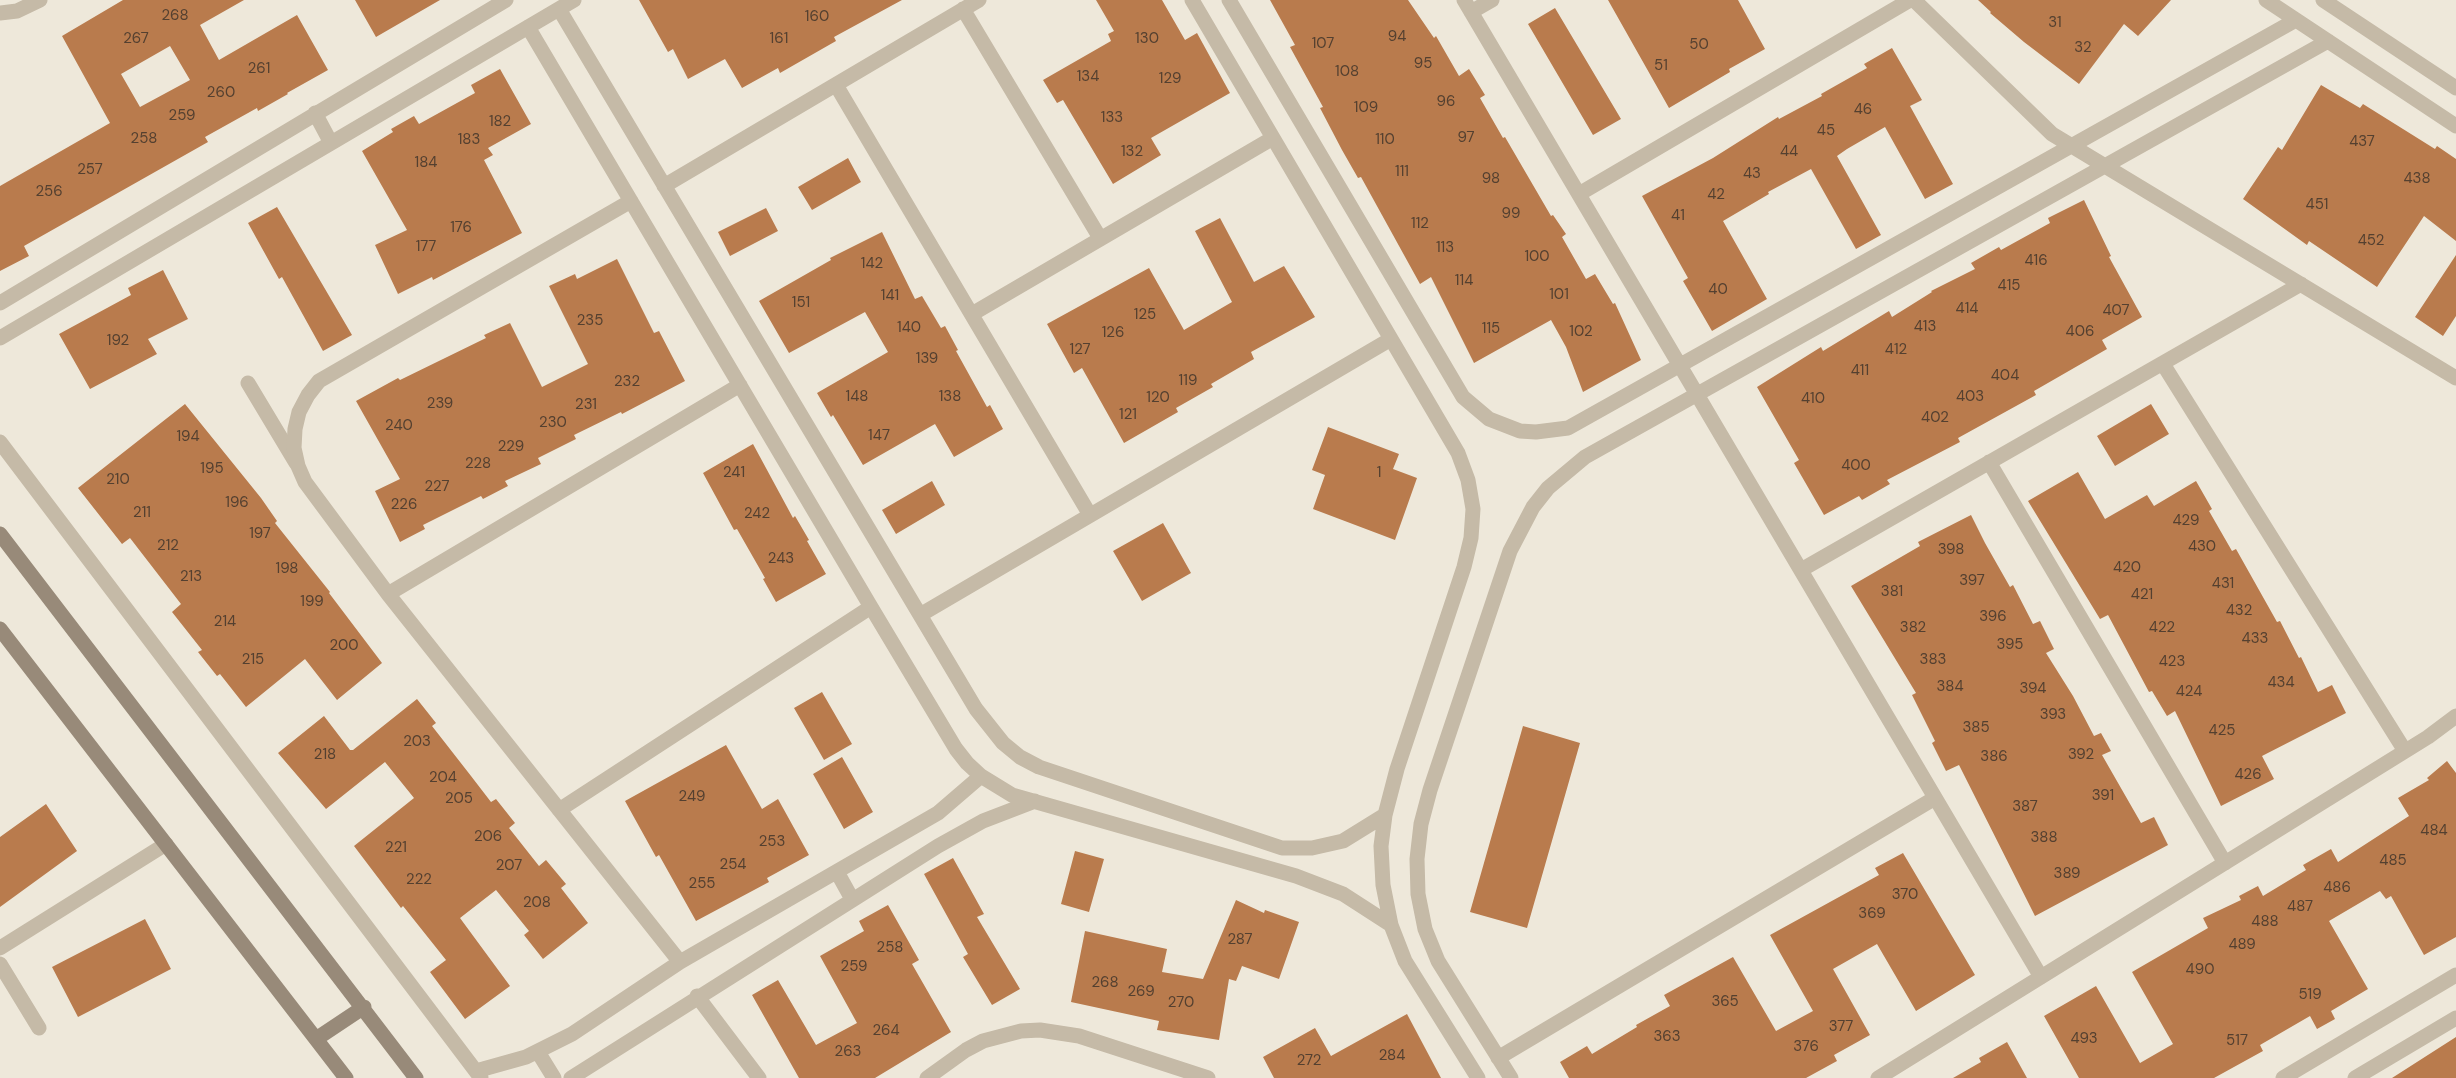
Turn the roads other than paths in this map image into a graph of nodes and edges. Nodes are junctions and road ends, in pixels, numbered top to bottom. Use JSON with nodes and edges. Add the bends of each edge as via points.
{"nodes":[{"id":1,"x":40,"y":0,"type":"edge"},
{"id":2,"x":506,"y":0,"type":"edge"},
{"id":3,"x":574,"y":0,"type":"edge"},
{"id":4,"x":979,"y":0,"type":"edge"},
{"id":5,"x":1192,"y":0,"type":"edge"},
{"id":6,"x":1229,"y":0,"type":"edge"},
{"id":7,"x":1492,"y":0,"type":"edge"},
{"id":8,"x":1912,"y":0,"type":"edge"},
{"id":9,"x":2266,"y":0,"type":"edge"},
{"id":10,"x":2323,"y":0,"type":"edge"},
{"id":11,"x":1467,"y":6,"type":"edge"},
{"id":12,"x":559,"y":9,"type":"junction"},
{"id":13,"x":963,"y":9,"type":"junction"},
{"id":14,"x":0,"y":13,"type":"edge"},
{"id":15,"x":2296,"y":20,"type":"junction"},
{"id":16,"x":528,"y":27,"type":"junction"},
{"id":17,"x":2328,"y":41,"type":"junction"},
{"id":18,"x":836,"y":85,"type":"junction"},
{"id":19,"x":2456,"y":88,"type":"edge"},
{"id":20,"x":315,"y":113,"type":"junction"},
{"id":21,"x":2456,"y":126,"type":"edge"},
{"id":22,"x":1273,"y":138,"type":"junction"},
{"id":23,"x":331,"y":143,"type":"junction"},
{"id":24,"x":2071,"y":146,"type":"junction"},
{"id":25,"x":2104,"y":166,"type":"junction"},
{"id":26,"x":664,"y":186,"type":"junction"},
{"id":27,"x":1579,"y":194,"type":"junction"},
{"id":28,"x":631,"y":201,"type":"junction"},
{"id":29,"x":1100,"y":238,"type":"junction"},
{"id":30,"x":2301,"y":284,"type":"junction"},
{"id":31,"x":0,"y":303,"type":"edge"},
{"id":32,"x":972,"y":314,"type":"junction"},
{"id":33,"x":0,"y":338,"type":"edge"},
{"id":34,"x":1391,"y":339,"type":"junction"},
{"id":35,"x":2163,"y":364,"type":"junction"},
{"id":36,"x":1679,"y":365,"type":"junction"},
{"id":37,"x":2456,"y":378,"type":"edge"},
{"id":38,"x":248,"y":382,"type":"dead end"},
{"id":39,"x":740,"y":385,"type":"junction"},
{"id":40,"x":1697,"y":394,"type":"junction"},
{"id":41,"x":0,"y":442,"type":"edge"},
{"id":42,"x":1989,"y":462,"type":"junction"},
{"id":43,"x":298,"y":466,"type":"junction"},
{"id":44,"x":1090,"y":514,"type":"junction"},
{"id":45,"x":0,"y":534,"type":"edge"},
{"id":46,"x":1801,"y":570,"type":"junction"},
{"id":47,"x":387,"y":594,"type":"junction"},
{"id":48,"x":871,"y":608,"type":"junction"},
{"id":49,"x":920,"y":615,"type":"junction"},
{"id":50,"x":0,"y":629,"type":"edge"},
{"id":51,"x":2456,"y":716,"type":"edge"},
{"id":52,"x":2405,"y":751,"type":"junction"},
{"id":53,"x":981,"y":776,"type":"junction"},
{"id":54,"x":1935,"y":798,"type":"junction"},
{"id":55,"x":1035,"y":801,"type":"junction"},
{"id":56,"x":559,"y":810,"type":"junction"},
{"id":57,"x":1385,"y":815,"type":"junction"},
{"id":58,"x":166,"y":844,"type":"junction"},
{"id":59,"x":2225,"y":862,"type":"junction"},
{"id":60,"x":837,"y":872,"type":"junction"},
{"id":61,"x":852,"y":899,"type":"junction"},
{"id":62,"x":1391,"y":925,"type":"junction"},
{"id":63,"x":0,"y":948,"type":"edge"},
{"id":64,"x":680,"y":962,"type":"junction"},
{"id":65,"x":0,"y":963,"type":"edge"},
{"id":66,"x":2456,"y":975,"type":"edge"},
{"id":67,"x":2041,"y":976,"type":"junction"},
{"id":68,"x":697,"y":996,"type":"junction"},
{"id":69,"x":364,"y":1007,"type":"junction"},
{"id":70,"x":2456,"y":1018,"type":"edge"},
{"id":71,"x":39,"y":1028,"type":"dead end"},
{"id":72,"x":316,"y":1039,"type":"junction"},
{"id":73,"x":538,"y":1052,"type":"junction"},
{"id":74,"x":1498,"y":1058,"type":"junction"},
{"id":75,"x":479,"y":1075,"type":"edge"},
{"id":76,"x":339,"y":1076,"type":"edge"},
{"id":77,"x":416,"y":1078,"type":"edge"},
{"id":78,"x":554,"y":1078,"type":"edge"},
{"id":79,"x":571,"y":1078,"type":"edge"},
{"id":80,"x":759,"y":1078,"type":"edge"},
{"id":81,"x":927,"y":1078,"type":"edge"},
{"id":82,"x":1208,"y":1078,"type":"edge"},
{"id":83,"x":1478,"y":1078,"type":"edge"},
{"id":84,"x":1511,"y":1078,"type":"edge"},
{"id":85,"x":1878,"y":1078,"type":"edge"},
{"id":86,"x":2283,"y":1078,"type":"edge"},
{"id":87,"x":2355,"y":1078,"type":"edge"}],
"edges":[{"from":1,"to":14,"type":"street","via":[[17,11]]},
{"from":2,"to":20,"type":"street"},
{"from":3,"to":12,"type":"street"},
{"from":4,"to":13,"type":"street"},
{"from":5,"to":22,"type":"street"},
{"from":6,"to":36,"type":"street","via":[[1454,383],[1475,409],[1520,431],[1568,428]]},
{"from":7,"to":11,"type":"street"},
{"from":8,"to":24,"type":"street","via":[[2052,135]]},
{"from":8,"to":27,"type":"street"},
{"from":9,"to":15,"type":"street"},
{"from":10,"to":19,"type":"street"},
{"from":11,"to":27,"type":"street"},
{"from":12,"to":16,"type":"street"},
{"from":12,"to":26,"type":"street"},
{"from":13,"to":18,"type":"street"},
{"from":13,"to":29,"type":"street"},
{"from":15,"to":17,"type":"street"},
{"from":15,"to":24,"type":"street"},
{"from":16,"to":23,"type":"street"},
{"from":16,"to":28,"type":"street"},
{"from":17,"to":21,"type":"street"},
{"from":17,"to":25,"type":"street"},
{"from":18,"to":26,"type":"street"},
{"from":18,"to":32,"type":"street"},
{"from":20,"to":23,"type":"street"},
{"from":20,"to":31,"type":"street"},
{"from":22,"to":29,"type":"street"},
{"from":22,"to":34,"type":"street"},
{"from":23,"to":33,"type":"street"},
{"from":24,"to":25,"type":"street"},
{"from":24,"to":36,"type":"street"},
{"from":25,"to":30,"type":"street"},
{"from":25,"to":40,"type":"street"},
{"from":26,"to":49,"type":"street"},
{"from":27,"to":36,"type":"street"},
{"from":28,"to":39,"type":"street"},
{"from":28,"to":43,"type":"street","via":[[319,381],[303,404],[295,429]]},
{"from":29,"to":32,"type":"street"},
{"from":30,"to":35,"type":"street"},
{"from":30,"to":37,"type":"street"},
{"from":32,"to":44,"type":"street"},
{"from":34,"to":44,"type":"street"},
{"from":34,"to":57,"type":"street","via":[[1458,453],[1473,509],[1464,567]]},
{"from":35,"to":42,"type":"street"},
{"from":35,"to":52,"type":"street"},
{"from":36,"to":40,"type":"street"},
{"from":38,"to":43,"type":"street"},
{"from":39,"to":47,"type":"street"},
{"from":39,"to":48,"type":"street"},
{"from":40,"to":46,"type":"street"},
{"from":40,"to":74,"type":"street","via":[[1585,457],[1548,488],[1533,507],[1510,551],[1430,790],[1417,859],[1425,929],[1438,961]]},
{"from":41,"to":75,"type":"street"},
{"from":42,"to":46,"type":"street"},
{"from":42,"to":59,"type":"street"},
{"from":43,"to":47,"type":"street","via":[[305,482]]},
{"from":44,"to":49,"type":"street"},
{"from":45,"to":69,"type":"street"},
{"from":46,"to":54,"type":"street"},
{"from":47,"to":56,"type":"street"},
{"from":48,"to":53,"type":"street","via":[[956,749]]},
{"from":48,"to":56,"type":"street"},
{"from":49,"to":57,"type":"street","via":[[988,727],[1020,757],[1039,767],[1282,848],[1312,848],[1343,841]]},
{"from":50,"to":58,"type":"street"},
{"from":51,"to":52,"type":"street"},
{"from":52,"to":59,"type":"street"},
{"from":53,"to":55,"type":"street","via":[[1012,795]]},
{"from":53,"to":60,"type":"street","via":[[938,813]]},
{"from":54,"to":67,"type":"street"},
{"from":54,"to":74,"type":"street"},
{"from":55,"to":61,"type":"street","via":[[983,820]]},
{"from":55,"to":62,"type":"street","via":[[1296,876],[1343,894]]},
{"from":56,"to":64,"type":"street"},
{"from":57,"to":62,"type":"street","via":[[1381,846]]},
{"from":58,"to":63,"type":"street"},
{"from":58,"to":72,"type":"street"},
{"from":59,"to":67,"type":"street"},
{"from":60,"to":61,"type":"street"},
{"from":60,"to":64,"type":"street"},
{"from":61,"to":68,"type":"street"},
{"from":62,"to":83,"type":"street","via":[[1405,962]]},
{"from":64,"to":73,"type":"street"},
{"from":65,"to":71,"type":"street"},
{"from":66,"to":86,"type":"street"},
{"from":67,"to":85,"type":"street"},
{"from":68,"to":79,"type":"street"},
{"from":68,"to":80,"type":"street"},
{"from":69,"to":72,"type":"street"},
{"from":69,"to":77,"type":"street"},
{"from":70,"to":87,"type":"street"},
{"from":72,"to":76,"type":"street"},
{"from":73,"to":75,"type":"street"},
{"from":73,"to":78,"type":"street"},
{"from":74,"to":84,"type":"street"},
{"from":81,"to":82,"type":"street","via":[[983,1041],[1021,1030],[1040,1030],[1079,1036]]}]}
